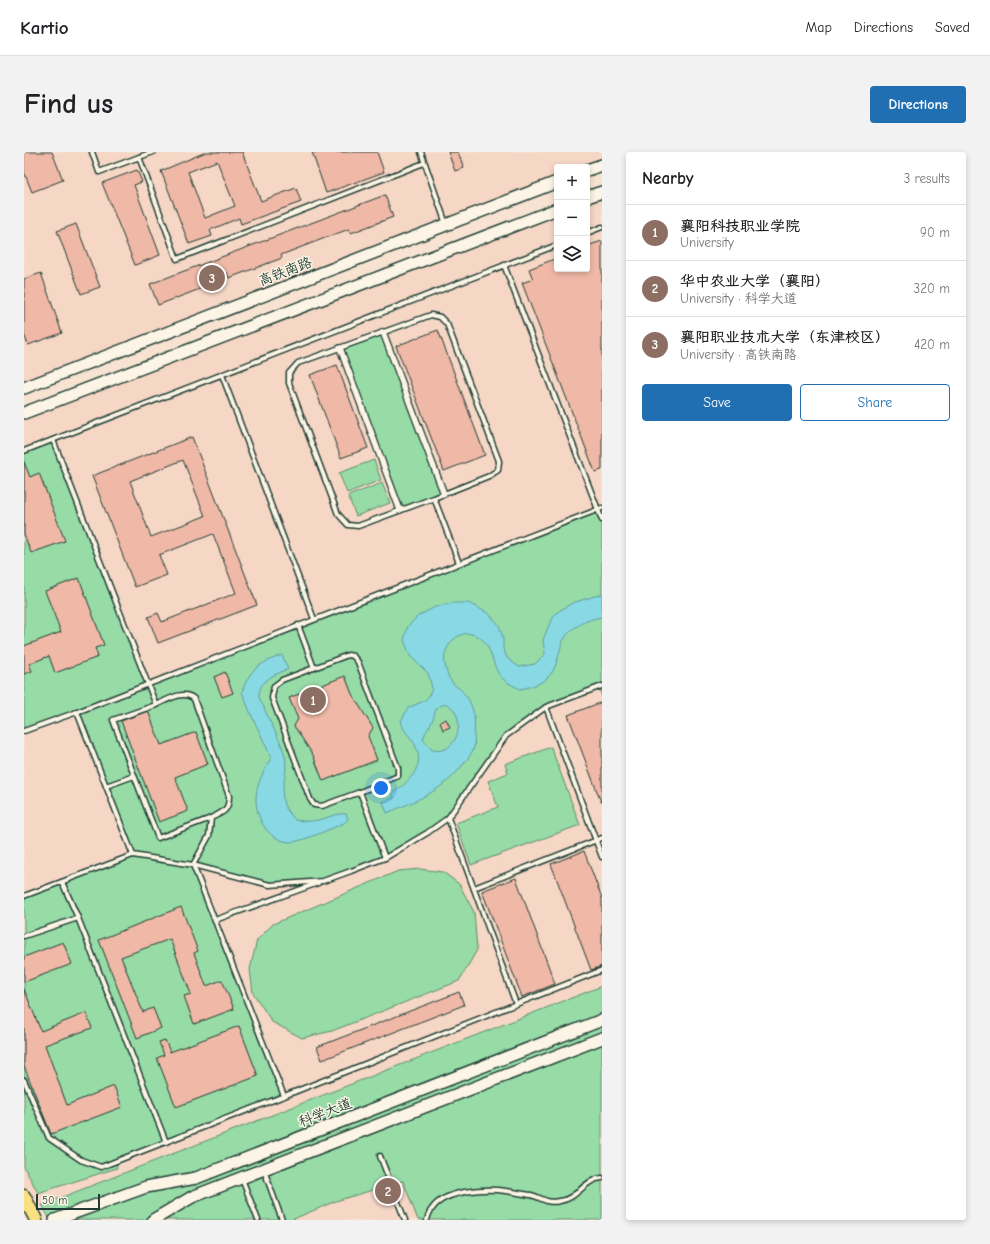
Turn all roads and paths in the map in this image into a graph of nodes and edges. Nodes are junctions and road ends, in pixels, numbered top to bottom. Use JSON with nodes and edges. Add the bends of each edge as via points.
{"nodes":[{"id":1,"x":92,"y":152,"type":"edge"},
{"id":2,"x":153,"y":152,"type":"edge"},
{"id":3,"x":421,"y":152,"type":"edge"},
{"id":4,"x":139,"y":157,"type":"junction"},
{"id":5,"x":424,"y":163,"type":"junction"},
{"id":6,"x":602,"y":165,"type":"edge"},
{"id":7,"x":590,"y":169,"type":"edge"},
{"id":8,"x":554,"y":183,"type":"edge"},
{"id":9,"x":602,"y":192,"type":"edge"},
{"id":10,"x":590,"y":196,"type":"edge"},
{"id":11,"x":554,"y":210,"type":"edge"},
{"id":12,"x":446,"y":225,"type":"junction"},
{"id":13,"x":602,"y":227,"type":"edge"},
{"id":14,"x":590,"y":232,"type":"edge"},
{"id":15,"x":554,"y":246,"type":"edge"},
{"id":16,"x":504,"y":265,"type":"junction"},
{"id":17,"x":384,"y":332,"type":"junction"},
{"id":18,"x":340,"y":348,"type":"junction"},
{"id":19,"x":222,"y":374,"type":"junction"},
{"id":20,"x":24,"y":388,"type":"edge"},
{"id":21,"x":24,"y":414,"type":"edge"},
{"id":22,"x":52,"y":440,"type":"junction"},
{"id":23,"x":24,"y":451,"type":"edge"},
{"id":24,"x":444,"y":494,"type":"junction"},
{"id":25,"x":434,"y":498,"type":"junction"},
{"id":26,"x":600,"y":508,"type":"edge"},
{"id":27,"x":400,"y":510,"type":"junction"},
{"id":28,"x":602,"y":520,"type":"edge"},
{"id":29,"x":459,"y":563,"type":"junction"},
{"id":30,"x":314,"y":619,"type":"junction"},
{"id":31,"x":298,"y":625,"type":"junction"},
{"id":32,"x":314,"y":668,"type":"junction"},
{"id":33,"x":148,"y":683,"type":"junction"},
{"id":34,"x":602,"y":686,"type":"edge"},
{"id":35,"x":156,"y":705,"type":"junction"},
{"id":36,"x":546,"y":707,"type":"junction"},
{"id":37,"x":77,"y":712,"type":"junction"},
{"id":38,"x":24,"y":731,"type":"edge"},
{"id":39,"x":134,"y":776,"type":"junction"},
{"id":40,"x":106,"y":786,"type":"junction"},
{"id":41,"x":360,"y":792,"type":"junction"},
{"id":42,"x":211,"y":818,"type":"junction"},
{"id":43,"x":448,"y":818,"type":"junction"},
{"id":44,"x":602,"y":838,"type":"edge"},
{"id":45,"x":596,"y":841,"type":"junction"},
{"id":46,"x":133,"y":855,"type":"junction"},
{"id":47,"x":602,"y":857,"type":"edge"},
{"id":48,"x":385,"y":858,"type":"junction"},
{"id":49,"x":193,"y":865,"type":"junction"},
{"id":50,"x":323,"y":881,"type":"junction"},
{"id":51,"x":62,"y":882,"type":"junction"},
{"id":52,"x":474,"y":888,"type":"junction"},
{"id":53,"x":24,"y":896,"type":"edge"},
{"id":54,"x":78,"y":918,"type":"junction"},
{"id":55,"x":214,"y":920,"type":"junction"},
{"id":56,"x":24,"y":936,"type":"edge"},
{"id":57,"x":602,"y":970,"type":"edge"},
{"id":58,"x":516,"y":1004,"type":"junction"},
{"id":59,"x":602,"y":1020,"type":"edge"},
{"id":60,"x":602,"y":1038,"type":"edge"},
{"id":61,"x":24,"y":1080,"type":"edge"},
{"id":62,"x":284,"y":1096,"type":"junction"},
{"id":63,"x":166,"y":1142,"type":"junction"},
{"id":64,"x":380,"y":1156,"type":"dead end"},
{"id":65,"x":264,"y":1170,"type":"junction"},
{"id":66,"x":242,"y":1178,"type":"junction"},
{"id":67,"x":602,"y":1178,"type":"edge"},
{"id":68,"x":24,"y":1196,"type":"edge"},
{"id":69,"x":36,"y":1220,"type":"edge"},
{"id":70,"x":55,"y":1220,"type":"edge"},
{"id":71,"x":153,"y":1220,"type":"edge"},
{"id":72,"x":258,"y":1220,"type":"edge"},
{"id":73,"x":282,"y":1220,"type":"edge"},
{"id":74,"x":405,"y":1220,"type":"edge"},
{"id":75,"x":426,"y":1220,"type":"edge"}],
"edges":[{"from":1,"to":4,"type":"lane","via":[[99,172]]},
{"from":2,"to":4,"type":"lane"},
{"from":3,"to":5,"type":"lane"},
{"from":4,"to":5,"type":"lane","via":[[177,259]]},
{"from":5,"to":12,"type":"lane"},
{"from":6,"to":7,"type":"main road"},
{"from":8,"to":12,"type":"main road","name":"高铁南路"},
{"from":9,"to":10,"type":"main road"},
{"from":11,"to":21,"type":"main road"},
{"from":12,"to":20,"type":"main road","name":"高铁南路"},
{"from":13,"to":14,"type":"lane"},
{"from":15,"to":16,"type":"lane"},
{"from":16,"to":19,"type":"lane"},
{"from":16,"to":26,"type":"lane"},
{"from":17,"to":18,"type":"lane"},
{"from":17,"to":24,"type":"street"},
{"from":17,"to":24,"type":"lane","via":[[431,315],[440,317],[447,324],[499,461],[498,470],[489,476]]},
{"from":18,"to":27,"type":"street"},
{"from":18,"to":27,"type":"lane","via":[[298,363],[289,373],[289,384],[338,514],[348,525],[358,526]]},
{"from":19,"to":22,"type":"lane"},
{"from":19,"to":30,"type":"lane"},
{"from":22,"to":23,"type":"lane"},
{"from":22,"to":33,"type":"lane"},
{"from":24,"to":25,"type":"lane"},
{"from":25,"to":27,"type":"lane"},
{"from":25,"to":29,"type":"lane"},
{"from":26,"to":28,"type":"lane"},
{"from":26,"to":29,"type":"lane"},
{"from":29,"to":30,"type":"lane"},
{"from":30,"to":31,"type":"lane"},
{"from":31,"to":32,"type":"lane"},
{"from":31,"to":33,"type":"lane"},
{"from":32,"to":41,"type":"lane","via":[[348,655],[353,656],[358,662],[398,768],[398,776]]},
{"from":32,"to":41,"type":"lane","via":[[282,680],[274,686],[272,698],[314,805],[322,806]]},
{"from":33,"to":35,"type":"lane"},
{"from":33,"to":37,"type":"lane"},
{"from":34,"to":36,"type":"lane"},
{"from":35,"to":39,"type":"lane","via":[[113,720]]},
{"from":35,"to":42,"type":"lane","via":[[182,695],[190,695],[194,699],[229,796],[229,806]]},
{"from":36,"to":43,"type":"lane","via":[[506,736]]},
{"from":36,"to":45,"type":"lane"},
{"from":37,"to":38,"type":"lane"},
{"from":37,"to":40,"type":"lane"},
{"from":39,"to":40,"type":"lane"},
{"from":39,"to":42,"type":"lane","via":[[158,838]]},
{"from":40,"to":46,"type":"lane"},
{"from":41,"to":48,"type":"lane"},
{"from":42,"to":49,"type":"lane","via":[[209,836]]},
{"from":43,"to":48,"type":"lane"},
{"from":43,"to":52,"type":"lane"},
{"from":44,"to":45,"type":"lane"},
{"from":45,"to":47,"type":"lane"},
{"from":45,"to":52,"type":"lane"},
{"from":46,"to":49,"type":"lane"},
{"from":46,"to":51,"type":"lane"},
{"from":48,"to":50,"type":"lane"},
{"from":49,"to":50,"type":"lane","via":[[270,885]]},
{"from":49,"to":55,"type":"lane"},
{"from":50,"to":55,"type":"lane"},
{"from":51,"to":53,"type":"lane"},
{"from":51,"to":54,"type":"lane"},
{"from":52,"to":58,"type":"lane"},
{"from":54,"to":56,"type":"lane"},
{"from":54,"to":63,"type":"lane"},
{"from":55,"to":62,"type":"lane"},
{"from":57,"to":58,"type":"lane"},
{"from":58,"to":62,"type":"lane"},
{"from":59,"to":70,"type":"main road","name":"科学大道","via":[[196,1178],[146,1187]]},
{"from":60,"to":65,"type":"main road"},
{"from":61,"to":63,"type":"lane","via":[[49,1138],[81,1160],[101,1167]]},
{"from":62,"to":63,"type":"lane"},
{"from":64,"to":74,"type":"lane"},
{"from":65,"to":66,"type":"main road"},
{"from":65,"to":73,"type":"lane"},
{"from":66,"to":71,"type":"main road","via":[[192,1197]]},
{"from":66,"to":72,"type":"lane"},
{"from":67,"to":75,"type":"lane","via":[[588,1183],[573,1196],[561,1201],[546,1202],[533,1196],[505,1190],[479,1190],[456,1194],[432,1208]]},
{"from":68,"to":69,"type":"main road"}]}
